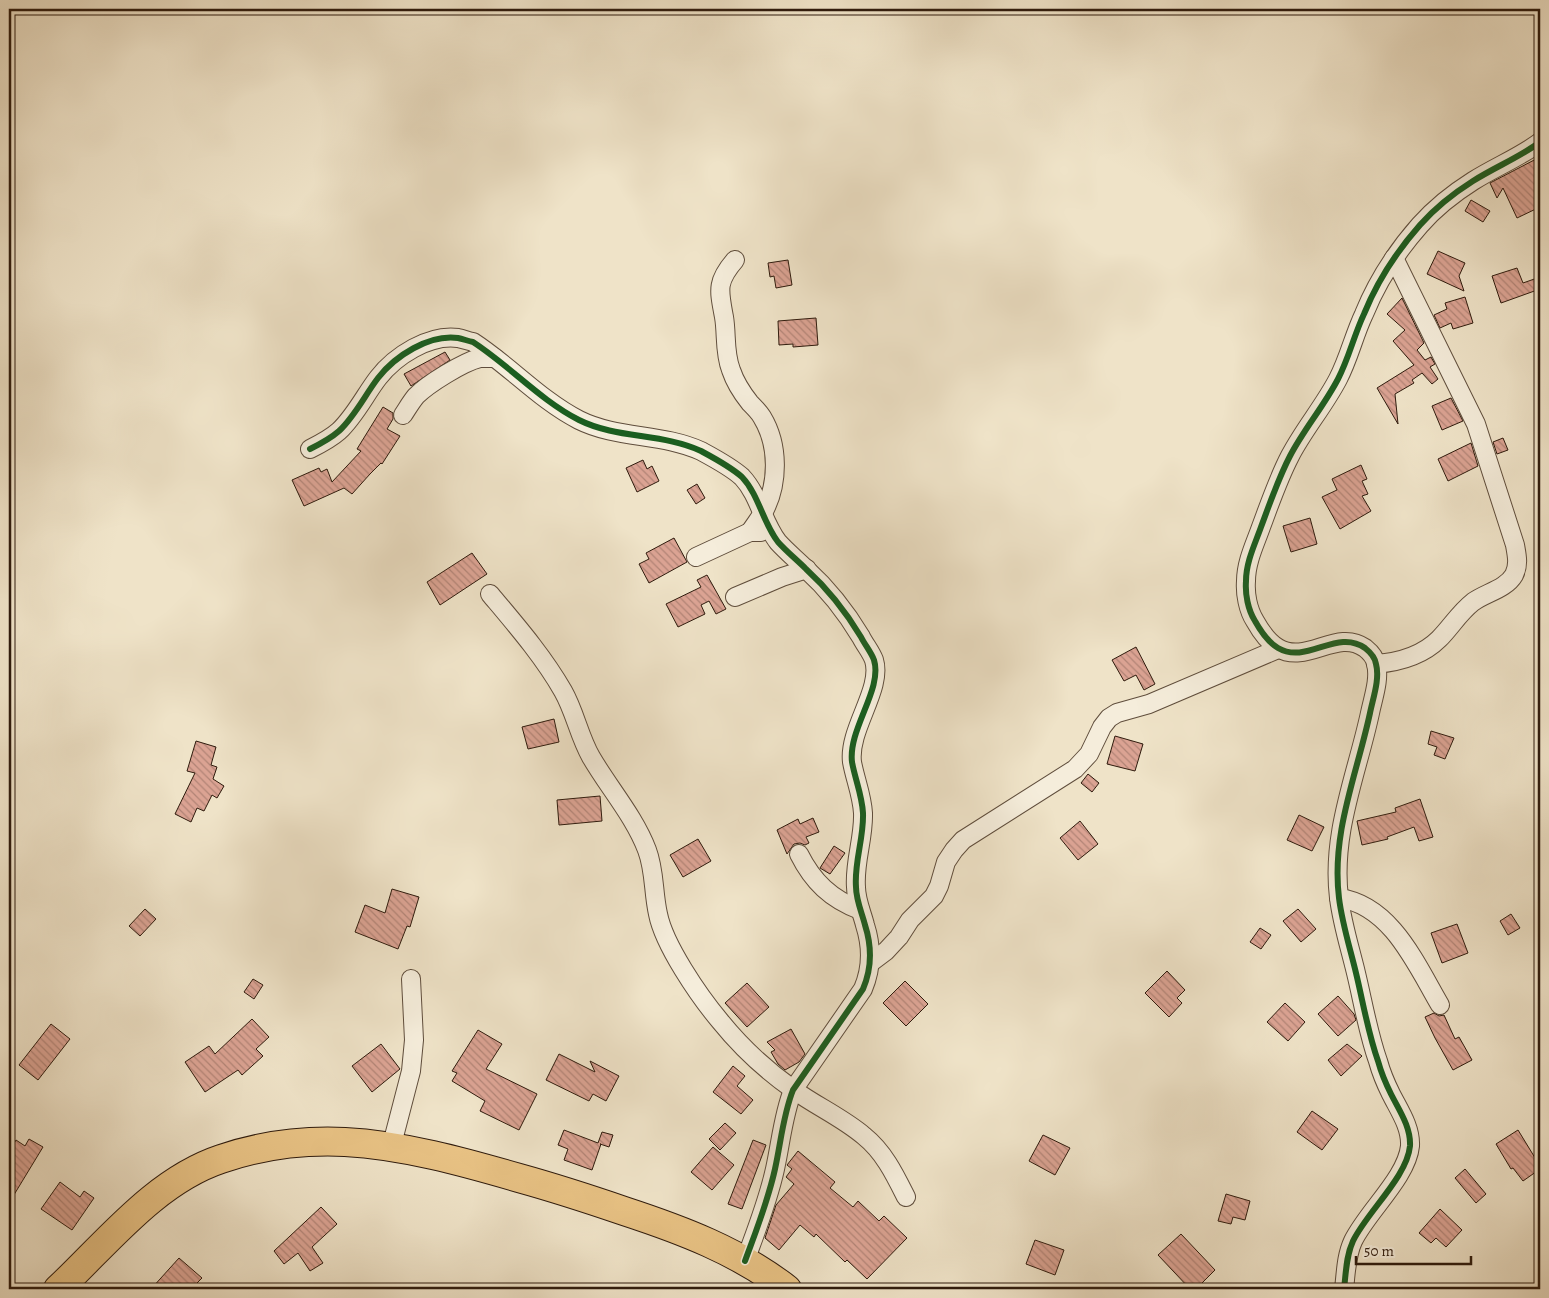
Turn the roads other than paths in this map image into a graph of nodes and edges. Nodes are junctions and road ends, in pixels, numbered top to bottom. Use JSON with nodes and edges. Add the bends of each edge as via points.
{"nodes":[{"id":1,"x":1540,"y":142,"type":"edge"},
{"id":2,"x":1394,"y":258,"type":"junction"},
{"id":3,"x":735,"y":260,"type":"dead end"},
{"id":4,"x":495,"y":358,"type":"junction"},
{"id":5,"x":403,"y":416,"type":"dead end"},
{"id":6,"x":310,"y":449,"type":"dead end"},
{"id":7,"x":763,"y":513,"type":"junction"},
{"id":8,"x":750,"y":532,"type":"junction"},
{"id":9,"x":776,"y":540,"type":"junction"},
{"id":10,"x":696,"y":557,"type":"dead end"},
{"id":11,"x":807,"y":569,"type":"junction"},
{"id":12,"x":490,"y":594,"type":"dead end"},
{"id":13,"x":735,"y":597,"type":"dead end"},
{"id":14,"x":1278,"y":648,"type":"junction"},
{"id":15,"x":1376,"y":664,"type":"junction"},
{"id":16,"x":799,"y":854,"type":"dead end"},
{"id":17,"x":1339,"y":898,"type":"junction"},
{"id":18,"x":860,"y":910,"type":"junction"},
{"id":19,"x":870,"y":963,"type":"junction"},
{"id":20,"x":411,"y":979,"type":"dead end"},
{"id":21,"x":1440,"y":1005,"type":"dead end"},
{"id":22,"x":793,"y":1090,"type":"junction"},
{"id":23,"x":391,"y":1148,"type":"junction"},
{"id":24,"x":906,"y":1198,"type":"dead end"},
{"id":25,"x":745,"y":1261,"type":"junction"},
{"id":26,"x":58,"y":1289,"type":"edge"},
{"id":27,"x":787,"y":1289,"type":"edge"},
{"id":28,"x":1344,"y":1289,"type":"edge"}],
"edges":[{"from":1,"to":2,"type":"street","via":[[1446,200],[1420,225]]},
{"from":2,"to":14,"type":"street","via":[[1378,283],[1339,376],[1276,485],[1249,560],[1247,600],[1253,618]]},
{"from":2,"to":15,"type":"street","via":[[1476,424],[1515,545],[1517,566],[1506,584],[1466,608],[1439,640],[1425,650],[1402,660]]},
{"from":3,"to":7,"type":"street","via":[[724,272],[720,287],[726,350],[738,386],[761,415],[770,431],[774,448],[771,494]]},
{"from":4,"to":5,"type":"street","via":[[480,358],[454,370],[418,395]]},
{"from":4,"to":6,"type":"street","via":[[473,342],[458,338],[432,341],[407,352],[379,376],[338,432]]},
{"from":4,"to":7,"type":"street","via":[[555,405],[580,420],[618,433],[679,443],[720,462],[742,477]]},
{"from":7,"to":8,"type":"street"},
{"from":7,"to":9,"type":"street"},
{"from":8,"to":9,"type":"street","via":[[769,534]]},
{"from":8,"to":10,"type":"street"},
{"from":9,"to":11,"type":"street"},
{"from":11,"to":13,"type":"street"},
{"from":11,"to":18,"type":"street","via":[[851,621],[874,661],[873,684],[852,746],[863,813],[855,870]]},
{"from":12,"to":22,"type":"street","via":[[562,690],[592,758],[638,830],[653,871],[658,914],[664,933],[691,980],[754,1058]]},
{"from":14,"to":15,"type":"street","via":[[1302,652],[1342,641],[1357,642],[1370,651]]},
{"from":14,"to":19,"type":"street","via":[[1149,704],[1108,718],[1089,754],[1075,769],[963,840],[946,862],[934,896],[886,951]]},
{"from":15,"to":17,"type":"street","via":[[1377,680],[1341,823]]},
{"from":16,"to":18,"type":"street","via":[[813,879],[823,889]]},
{"from":17,"to":21,"type":"street","via":[[1363,904],[1388,925],[1413,958]]},
{"from":17,"to":28,"type":"street","via":[[1378,1062],[1408,1128],[1410,1142],[1408,1157],[1401,1170],[1354,1240]]},
{"from":18,"to":19,"type":"street","via":[[866,927]]},
{"from":19,"to":22,"type":"street","via":[[863,989]]},
{"from":20,"to":23,"type":"street","via":[[414,1040],[411,1071]]},
{"from":22,"to":24,"type":"street","via":[[864,1136],[881,1154]]},
{"from":22,"to":25,"type":"street","via":[[762,1216]]},
{"from":23,"to":25,"type":"main road","via":[[472,1164],[565,1191],[702,1238]]},
{"from":23,"to":26,"type":"main road","via":[[346,1142],[299,1142],[258,1148],[220,1160],[188,1174],[152,1198]]},
{"from":25,"to":27,"type":"main road"}]}
